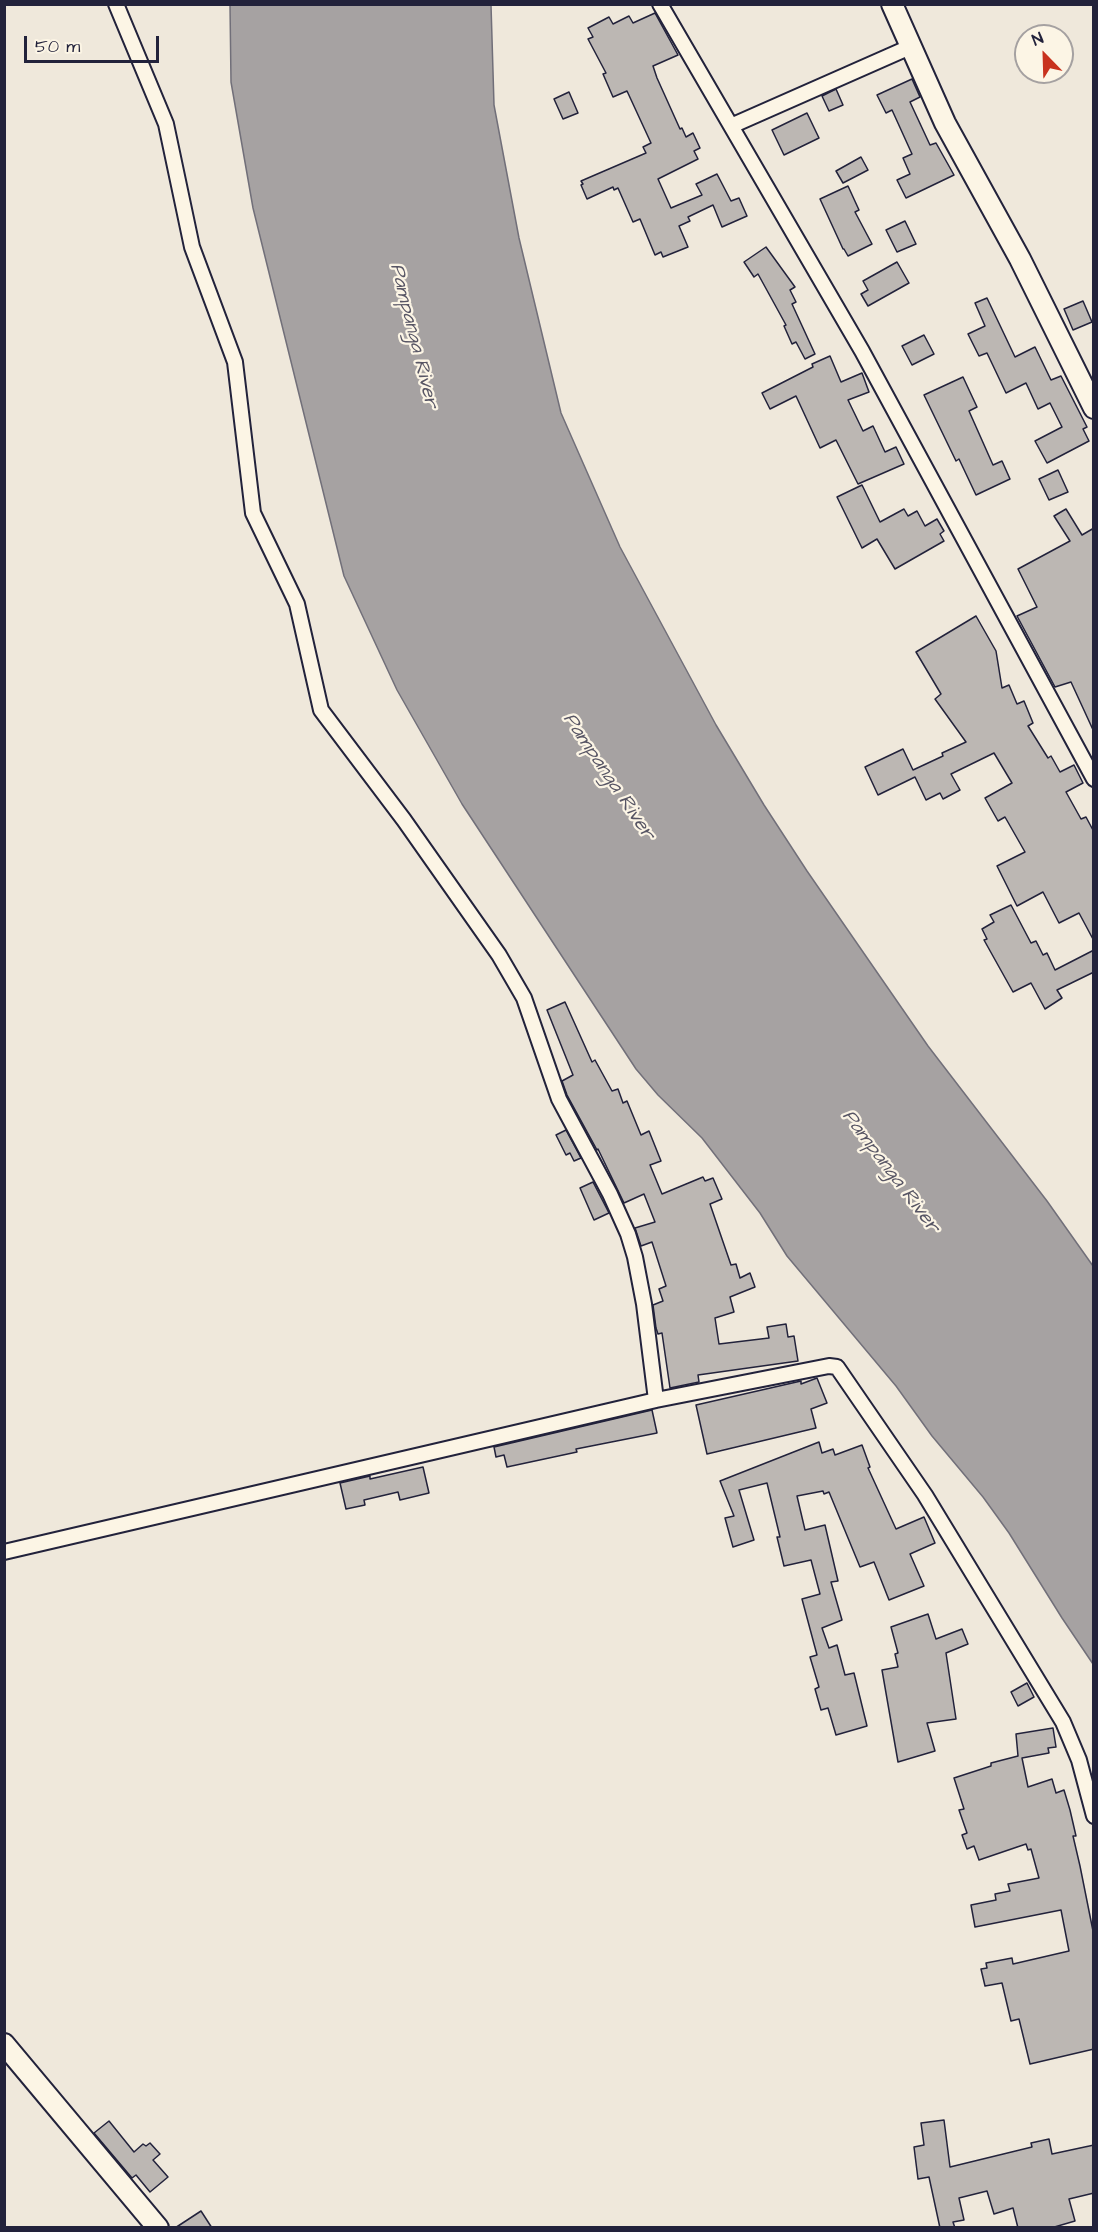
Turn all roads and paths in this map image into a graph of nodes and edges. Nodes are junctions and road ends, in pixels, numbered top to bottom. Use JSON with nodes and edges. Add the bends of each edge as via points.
{"nodes":[{"id":1,"x":116,"y":4,"type":"edge"},
{"id":2,"x":660,"y":4,"type":"edge"},
{"id":3,"x":892,"y":4,"type":"edge"},
{"id":4,"x":910,"y":47,"type":"junction"},
{"id":5,"x":731,"y":126,"type":"junction"},
{"id":6,"x":1094,"y":408,"type":"edge"},
{"id":7,"x":1094,"y":779,"type":"edge"},
{"id":8,"x":656,"y":1400,"type":"junction"},
{"id":9,"x":4,"y":1552,"type":"edge"},
{"id":10,"x":1094,"y":1816,"type":"edge"},
{"id":11,"x":4,"y":2044,"type":"edge"},
{"id":12,"x":158,"y":2228,"type":"edge"}],
"edges":[{"from":1,"to":8,"type":"street","via":[[166,124],[192,247],[235,362],[253,513],[297,604],[321,710],[404,820],[499,955],[524,998],[559,1099],[628,1234],[640,1279]]},
{"from":2,"to":5,"type":"street"},
{"from":3,"to":4,"type":"street"},
{"from":4,"to":5,"type":"street"},
{"from":4,"to":6,"type":"street","via":[[945,123],[1020,259]]},
{"from":5,"to":7,"type":"street","via":[[862,351]]},
{"from":8,"to":9,"type":"street"},
{"from":8,"to":10,"type":"street","via":[[837,1367],[925,1495],[1063,1722],[1079,1760]]},
{"from":11,"to":12,"type":"street"}]}
